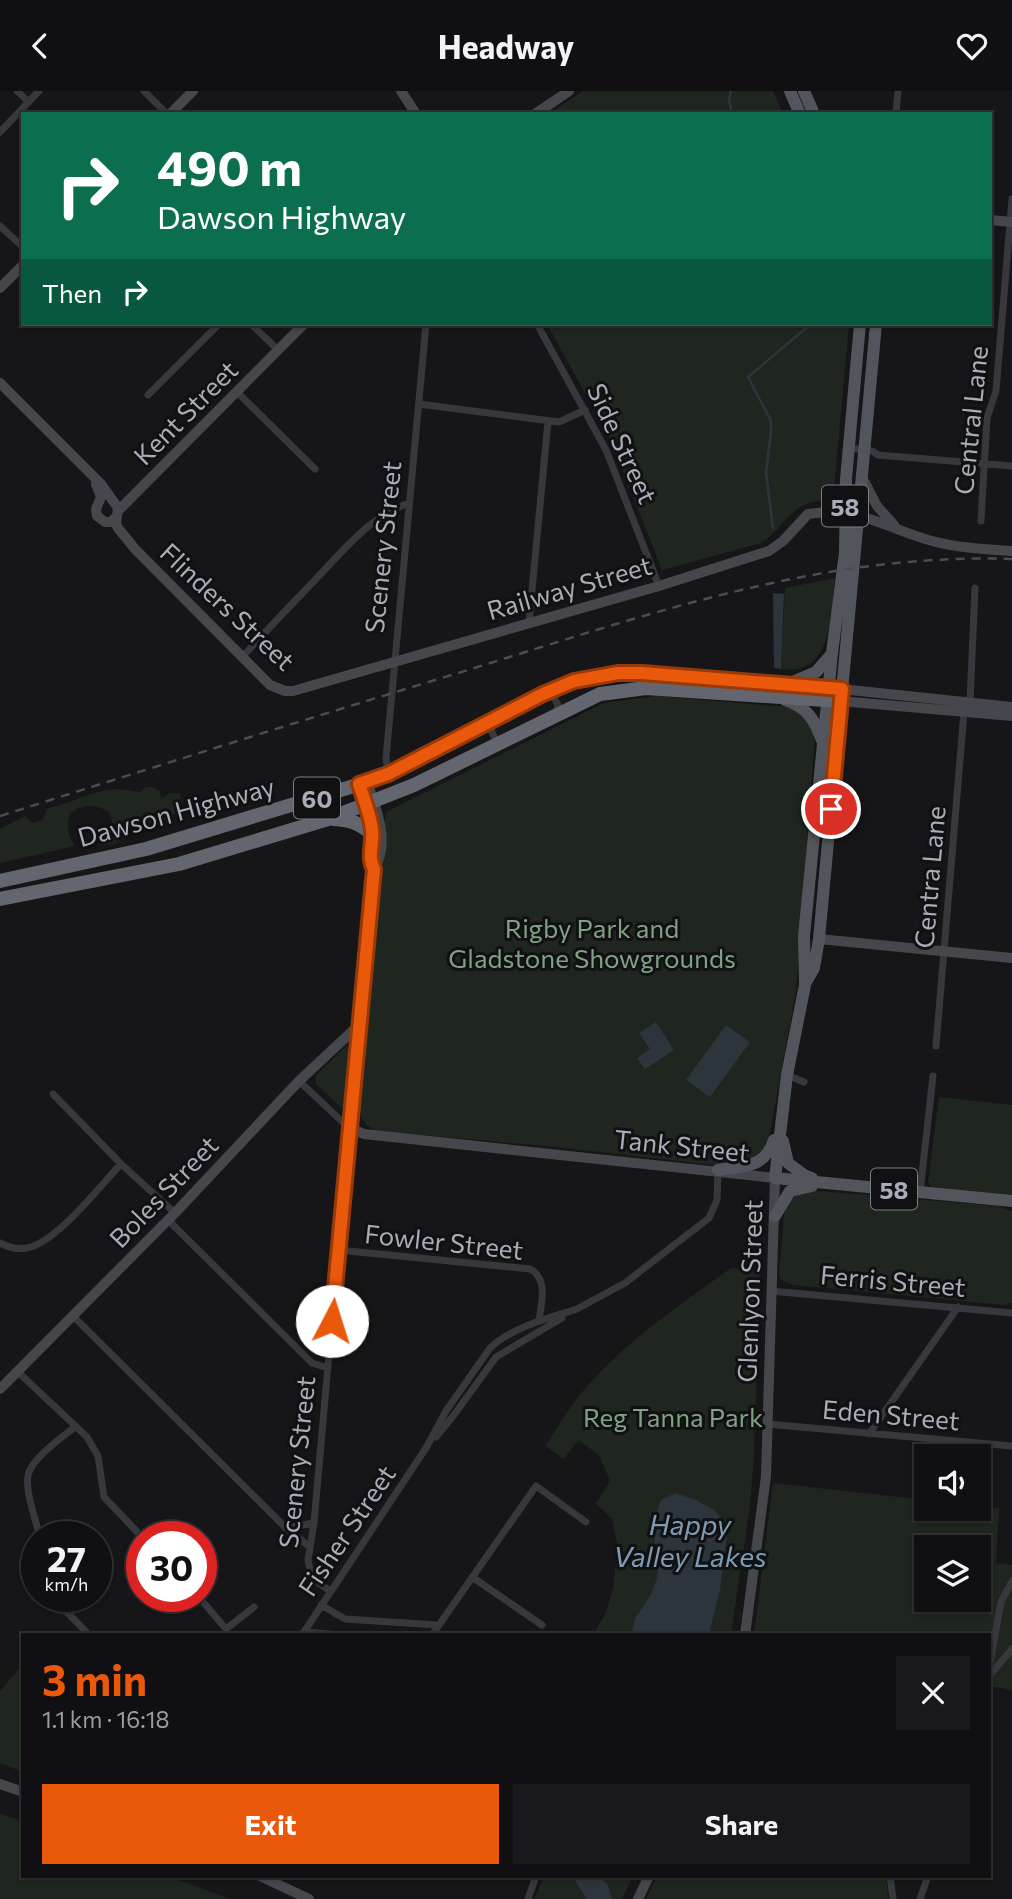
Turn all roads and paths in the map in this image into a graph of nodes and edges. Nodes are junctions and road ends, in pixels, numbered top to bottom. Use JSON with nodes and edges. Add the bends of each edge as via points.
{"nodes":[{"id":1,"x":18,"y":91,"type":"edge"},
{"id":2,"x":39,"y":91,"type":"edge"},
{"id":3,"x":144,"y":91,"type":"edge"},
{"id":4,"x":193,"y":91,"type":"edge"},
{"id":5,"x":401,"y":91,"type":"edge"},
{"id":6,"x":569,"y":91,"type":"edge"},
{"id":7,"x":790,"y":91,"type":"edge"},
{"id":8,"x":804,"y":91,"type":"edge"},
{"id":9,"x":898,"y":91,"type":"edge"},
{"id":10,"x":29,"y":102,"type":"junction"},
{"id":11,"x":167,"y":112,"type":"edge"},
{"id":12,"x":171,"y":112,"type":"edge"},
{"id":13,"x":415,"y":112,"type":"edge"},
{"id":14,"x":538,"y":112,"type":"edge"},
{"id":15,"x":799,"y":112,"type":"edge"},
{"id":16,"x":813,"y":112,"type":"edge"},
{"id":17,"x":896,"y":112,"type":"edge"},
{"id":18,"x":0,"y":132,"type":"edge"},
{"id":19,"x":1012,"y":199,"type":"edge"},
{"id":20,"x":992,"y":220,"type":"edge"},
{"id":21,"x":1011,"y":222,"type":"edge"},
{"id":22,"x":0,"y":226,"type":"edge"},
{"id":23,"x":21,"y":245,"type":"edge"},
{"id":24,"x":21,"y":267,"type":"edge"},
{"id":25,"x":0,"y":288,"type":"edge"},
{"id":26,"x":217,"y":326,"type":"edge"},
{"id":27,"x":253,"y":326,"type":"edge"},
{"id":28,"x":302,"y":326,"type":"edge"},
{"id":29,"x":426,"y":326,"type":"edge"},
{"id":30,"x":538,"y":326,"type":"edge"},
{"id":31,"x":860,"y":326,"type":"edge"},
{"id":32,"x":876,"y":326,"type":"edge"},
{"id":33,"x":278,"y":350,"type":"junction"},
{"id":34,"x":0,"y":383,"type":"edge"},
{"id":35,"x":237,"y":391,"type":"junction"},
{"id":36,"x":148,"y":395,"type":"dead end"},
{"id":37,"x":419,"y":404,"type":"junction"},
{"id":38,"x":585,"y":410,"type":"junction"},
{"id":39,"x":548,"y":421,"type":"junction"},
{"id":40,"x":849,"y":448,"type":"junction"},
{"id":41,"x":864,"y":449,"type":"junction"},
{"id":42,"x":878,"y":455,"type":"junction"},
{"id":43,"x":984,"y":464,"type":"junction"},
{"id":44,"x":1012,"y":466,"type":"edge"},
{"id":45,"x":88,"y":470,"type":"junction"},
{"id":46,"x":315,"y":470,"type":"dead end"},
{"id":47,"x":862,"y":471,"type":"junction"},
{"id":48,"x":409,"y":503,"type":"junction"},
{"id":49,"x":98,"y":505,"type":"junction"},
{"id":50,"x":116,"y":510,"type":"junction"},
{"id":51,"x":845,"y":513,"type":"junction"},
{"id":52,"x":858,"y":515,"type":"junction"},
{"id":53,"x":981,"y":521,"type":"dead end"},
{"id":54,"x":898,"y":529,"type":"junction"},
{"id":55,"x":1012,"y":551,"type":"edge"},
{"id":56,"x":659,"y":586,"type":"junction"},
{"id":57,"x":975,"y":589,"type":"dead end"},
{"id":58,"x":529,"y":622,"type":"junction"},
{"id":59,"x":832,"y":653,"type":"junction"},
{"id":60,"x":243,"y":656,"type":"junction"},
{"id":61,"x":394,"y":661,"type":"junction"},
{"id":62,"x":786,"y":684,"type":"junction"},
{"id":63,"x":293,"y":691,"type":"joint"},
{"id":64,"x":543,"y":694,"type":"junction"},
{"id":65,"x":835,"y":694,"type":"junction"},
{"id":66,"x":771,"y":696,"type":"junction"},
{"id":67,"x":967,"y":707,"type":"junction"},
{"id":68,"x":1012,"y":707,"type":"edge"},
{"id":69,"x":556,"y":714,"type":"junction"},
{"id":70,"x":1012,"y":716,"type":"edge"},
{"id":71,"x":496,"y":720,"type":"junction"},
{"id":72,"x":500,"y":741,"type":"junction"},
{"id":73,"x":824,"y":744,"type":"junction"},
{"id":74,"x":388,"y":774,"type":"junction"},
{"id":75,"x":363,"y":783,"type":"junction"},
{"id":76,"x":370,"y":803,"type":"junction"},
{"id":77,"x":328,"y":819,"type":"junction"},
{"id":78,"x":373,"y":835,"type":"junction"},
{"id":79,"x":374,"y":869,"type":"junction"},
{"id":80,"x":0,"y":881,"type":"edge"},
{"id":81,"x":0,"y":899,"type":"edge"},
{"id":82,"x":819,"y":939,"type":"junction"},
{"id":83,"x":944,"y":952,"type":"junction"},
{"id":84,"x":1012,"y":958,"type":"edge"},
{"id":85,"x":805,"y":985,"type":"junction"},
{"id":86,"x":360,"y":1024,"type":"junction"},
{"id":87,"x":936,"y":1046,"type":"dead end"},
{"id":88,"x":787,"y":1075,"type":"junction"},
{"id":89,"x":933,"y":1076,"type":"dead end"},
{"id":90,"x":299,"y":1081,"type":"junction"},
{"id":91,"x":804,"y":1082,"type":"dead end"},
{"id":92,"x":53,"y":1094,"type":"dead end"},
{"id":93,"x":781,"y":1119,"type":"junction"},
{"id":94,"x":349,"y":1128,"type":"junction"},
{"id":95,"x":121,"y":1164,"type":"junction"},
{"id":96,"x":718,"y":1170,"type":"junction"},
{"id":97,"x":775,"y":1178,"type":"junction"},
{"id":98,"x":829,"y":1183,"type":"junction"},
{"id":99,"x":920,"y":1192,"type":"junction"},
{"id":100,"x":1012,"y":1202,"type":"edge"},
{"id":101,"x":775,"y":1216,"type":"junction"},
{"id":102,"x":172,"y":1217,"type":"junction"},
{"id":103,"x":0,"y":1243,"type":"edge"},
{"id":104,"x":338,"y":1250,"type":"junction"},
{"id":105,"x":771,"y":1291,"type":"junction"},
{"id":106,"x":958,"y":1307,"type":"junction"},
{"id":107,"x":577,"y":1309,"type":"junction"},
{"id":108,"x":1012,"y":1313,"type":"edge"},
{"id":109,"x":73,"y":1317,"type":"junction"},
{"id":110,"x":539,"y":1321,"type":"junction"},
{"id":111,"x":328,"y":1368,"type":"junction"},
{"id":112,"x":18,"y":1371,"type":"junction"},
{"id":113,"x":1,"y":1387,"type":"edge"},
{"id":114,"x":767,"y":1424,"type":"junction"},
{"id":115,"x":76,"y":1426,"type":"junction"},
{"id":116,"x":869,"y":1434,"type":"junction"},
{"id":117,"x":1012,"y":1446,"type":"edge"},
{"id":118,"x":426,"y":1448,"type":"junction"},
{"id":119,"x":36,"y":1521,"type":"edge"},
{"id":120,"x":127,"y":1521,"type":"edge"},
{"id":121,"x":586,"y":1522,"type":"dead end"},
{"id":122,"x":314,"y":1523,"type":"junction"},
{"id":123,"x":286,"y":1528,"type":"junction"},
{"id":124,"x":310,"y":1547,"type":"junction"},
{"id":125,"x":472,"y":1577,"type":"junction"},
{"id":126,"x":1012,"y":1581,"type":"edge"},
{"id":127,"x":330,"y":1591,"type":"junction"},
{"id":128,"x":321,"y":1605,"type":"junction"},
{"id":129,"x":254,"y":1607,"type":"dead end"},
{"id":130,"x":67,"y":1612,"type":"edge"},
{"id":131,"x":210,"y":1612,"type":"edge"},
{"id":132,"x":438,"y":1625,"type":"junction"},
{"id":133,"x":541,"y":1625,"type":"dead end"},
{"id":134,"x":226,"y":1632,"type":"edge"},
{"id":135,"x":87,"y":1633,"type":"edge"},
{"id":136,"x":303,"y":1633,"type":"edge"},
{"id":137,"x":433,"y":1633,"type":"edge"},
{"id":138,"x":745,"y":1633,"type":"edge"},
{"id":139,"x":1012,"y":1649,"type":"edge"},
{"id":140,"x":991,"y":1657,"type":"edge"},
{"id":141,"x":991,"y":1675,"type":"edge"},
{"id":142,"x":0,"y":1784,"type":"edge"},
{"id":143,"x":21,"y":1791,"type":"edge"},
{"id":144,"x":264,"y":1878,"type":"edge"},
{"id":145,"x":536,"y":1878,"type":"edge"},
{"id":146,"x":648,"y":1878,"type":"edge"},
{"id":147,"x":890,"y":1878,"type":"edge"},
{"id":148,"x":927,"y":1878,"type":"edge"},
{"id":149,"x":309,"y":1899,"type":"edge"},
{"id":150,"x":528,"y":1899,"type":"edge"},
{"id":151,"x":638,"y":1899,"type":"edge"},
{"id":152,"x":893,"y":1899,"type":"edge"},
{"id":153,"x":920,"y":1899,"type":"edge"}],
"edges":[{"from":1,"to":10,"type":"street"},
{"from":2,"to":10,"type":"street"},
{"from":3,"to":11,"type":"street"},
{"from":4,"to":12,"type":"street"},
{"from":5,"to":13,"type":"street"},
{"from":6,"to":14,"type":"street"},
{"from":7,"to":15,"type":"main road"},
{"from":8,"to":16,"type":"main road"},
{"from":9,"to":17,"type":"street"},
{"from":10,"to":18,"type":"street"},
{"from":19,"to":21,"type":"street","name":"Central Lane"},
{"from":20,"to":21,"type":"street"},
{"from":21,"to":43,"type":"street","name":"Central Lane","via":[[996,391],[987,418]]},
{"from":22,"to":23,"type":"street"},
{"from":24,"to":25,"type":"street"},
{"from":26,"to":36,"type":"street"},
{"from":27,"to":33,"type":"street"},
{"from":28,"to":33,"type":"street","name":"Kent Street"},
{"from":29,"to":37,"type":"street","name":"Scenery Street"},
{"from":30,"to":38,"type":"street","name":"Side Street"},
{"from":31,"to":40,"type":"main road","name":"Glenlyon Street","number":"58"},
{"from":32,"to":41,"type":"main road","name":"Glenlyon Street","number":"58"},
{"from":33,"to":35,"type":"street","name":"Kent Street"},
{"from":34,"to":45,"type":"street","name":"Flinders Street"},
{"from":35,"to":46,"type":"street"},
{"from":35,"to":50,"type":"street","name":"Kent Street"},
{"from":37,"to":39,"type":"street"},
{"from":37,"to":48,"type":"street","name":"Scenery Street"},
{"from":38,"to":39,"type":"street","via":[[559,422]]},
{"from":38,"to":56,"type":"street","name":"Side Street","via":[[606,450]]},
{"from":39,"to":58,"type":"street"},
{"from":40,"to":41,"type":"street"},
{"from":40,"to":51,"type":"main road","name":"Glenlyon Street","number":"58"},
{"from":41,"to":42,"type":"street"},
{"from":41,"to":47,"type":"main road","name":"Glenlyon Street","number":"58"},
{"from":42,"to":43,"type":"street"},
{"from":42,"to":47,"type":"street"},
{"from":43,"to":44,"type":"street"},
{"from":43,"to":53,"type":"street","name":"Central Lane"},
{"from":45,"to":49,"type":"street","name":"Flinders Street","via":[[101,496]]},
{"from":45,"to":50,"type":"street","name":"Flinders Street"},
{"from":47,"to":52,"type":"main road","name":"Glenlyon Street","number":"58"},
{"from":47,"to":54,"type":"street","via":[[881,512]]},
{"from":48,"to":60,"type":"street","via":[[380,517],[348,545]]},
{"from":48,"to":61,"type":"street","name":"Scenery Street"},
{"from":49,"to":50,"type":"street","via":[[107,500]]},
{"from":49,"to":50,"type":"street","name":"Flinders Street","via":[[97,516],[102,521]]},
{"from":50,"to":60,"type":"street","name":"Flinders Street","via":[[118,529],[135,549]]},
{"from":51,"to":52,"type":"street","name":"Railway Street"},
{"from":51,"to":56,"type":"street","name":"Railway Street","via":[[808,514],[776,548]]},
{"from":51,"to":59,"type":"main road","name":"Glenlyon Street","number":"58","via":[[845,553]]},
{"from":52,"to":54,"type":"street","name":"Railway Street"},
{"from":52,"to":65,"type":"main road","name":"Glenlyon Street","number":"58"},
{"from":54,"to":55,"type":"street","name":"Railway Street","via":[[956,547]]},
{"from":56,"to":58,"type":"street","name":"Railway Street"},
{"from":57,"to":67,"type":"street","name":"Centra Lane"},
{"from":58,"to":61,"type":"street","name":"Railway Street"},
{"from":59,"to":62,"type":"main road","via":[[816,672]]},
{"from":59,"to":65,"type":"main road","name":"Glenlyon Street","number":"58"},
{"from":60,"to":63,"type":"street","name":"Flinders Street","via":[[270,685]]},
{"from":61,"to":63,"type":"street","name":"Railway Street"},
{"from":61,"to":74,"type":"street","name":"Scenery Street"},
{"from":62,"to":64,"type":"highway","name":"Dawson Highway","number":"60","via":[[618,673],[574,681]]},
{"from":62,"to":65,"type":"highway","name":"Dawson Highway","number":"60"},
{"from":64,"to":69,"type":"street","via":[[553,696]]},
{"from":64,"to":71,"type":"highway","name":"Dawson Highway","number":"60"},
{"from":65,"to":66,"type":"highway","name":"Dawson Highway","number":"60"},
{"from":65,"to":67,"type":"street"},
{"from":65,"to":73,"type":"main road","name":"Glenlyon Street","number":"58"},
{"from":65,"to":82,"type":"main road","name":"Glenlyon Street","number":"58"},
{"from":66,"to":69,"type":"highway","name":"Dawson Highway","number":"60","via":[[622,690],[600,694]]},
{"from":66,"to":73,"type":"main road","number":"60","via":[[804,708],[816,722]]},
{"from":67,"to":68,"type":"street"},
{"from":67,"to":70,"type":"street"},
{"from":67,"to":83,"type":"street","name":"Centra Lane"},
{"from":69,"to":72,"type":"highway","name":"Dawson Highway","number":"60"},
{"from":71,"to":72,"type":"street","via":[[491,730]]},
{"from":71,"to":74,"type":"highway","name":"Dawson Highway","number":"60"},
{"from":72,"to":76,"type":"highway","name":"Dawson Highway","number":"60"},
{"from":73,"to":85,"type":"main road","name":"Glenlyon Street","number":"58","via":[[804,936]]},
{"from":74,"to":75,"type":"highway","name":"Dawson Highway","number":"60"},
{"from":75,"to":76,"type":"street","name":"Scenery Street"},
{"from":75,"to":80,"type":"highway","name":"Dawson Highway","number":"60","via":[[146,849]]},
{"from":76,"to":77,"type":"highway","name":"Dawson Highway","number":"60"},
{"from":76,"to":78,"type":"street","name":"Scenery Street"},
{"from":76,"to":79,"type":"street","name":"Scenery Street","via":[[381,832]]},
{"from":77,"to":78,"type":"highway","via":[[353,821]]},
{"from":77,"to":81,"type":"highway","name":"Dawson Highway","number":"60","via":[[179,864]]},
{"from":78,"to":79,"type":"street","name":"Scenery Street","via":[[370,863]]},
{"from":79,"to":86,"type":"street","name":"Scenery Street"},
{"from":82,"to":83,"type":"street"},
{"from":82,"to":85,"type":"main road","name":"Glenlyon Street","number":"58","via":[[814,968]]},
{"from":83,"to":84,"type":"street"},
{"from":83,"to":87,"type":"street","name":"Centra Lane"},
{"from":85,"to":88,"type":"main road","name":"Glenlyon Street","number":"58"},
{"from":86,"to":90,"type":"street","name":"Boles Street"},
{"from":86,"to":94,"type":"street","name":"Scenery Street"},
{"from":88,"to":91,"type":"street"},
{"from":88,"to":93,"type":"main road","name":"Glenlyon Street","number":"58"},
{"from":89,"to":99,"type":"street"},
{"from":90,"to":94,"type":"street"},
{"from":90,"to":102,"type":"street","name":"Boles Street"},
{"from":92,"to":95,"type":"street"},
{"from":93,"to":96,"type":"main road","via":[[767,1156],[748,1166]]},
{"from":93,"to":97,"type":"main road","name":"Glenlyon Street","number":"58"},
{"from":93,"to":98,"type":"main road","via":[[788,1163],[804,1175]]},
{"from":94,"to":96,"type":"street","name":"Tank Street","via":[[364,1134]]},
{"from":94,"to":104,"type":"street","name":"Scenery Street"},
{"from":95,"to":102,"type":"street"},
{"from":95,"to":103,"type":"street","via":[[40,1244],[21,1249]]},
{"from":96,"to":97,"type":"street","name":"Tank Street"},
{"from":96,"to":107,"type":"street","name":"Fisher Street","via":[[717,1200],[709,1218],[625,1283]]},
{"from":97,"to":98,"type":"main road","name":"Tank Street","number":"58"},
{"from":97,"to":101,"type":"street","name":"Glenlyon Street"},
{"from":98,"to":99,"type":"main road","name":"Tank Street","number":"58"},
{"from":98,"to":101,"type":"main road","via":[[790,1191]]},
{"from":99,"to":100,"type":"main road","name":"Tank Street","number":"58"},
{"from":101,"to":105,"type":"street","name":"Glenlyon Street"},
{"from":102,"to":109,"type":"street","name":"Boles Street"},
{"from":102,"to":111,"type":"street","via":[[312,1363]]},
{"from":104,"to":110,"type":"street","name":"Fowler Street","via":[[530,1269],[539,1274],[542,1284]]},
{"from":104,"to":111,"type":"street","name":"Scenery Street"},
{"from":105,"to":106,"type":"street","name":"Ferris Street"},
{"from":105,"to":114,"type":"street","name":"Glenlyon Street"},
{"from":106,"to":108,"type":"street","name":"Ferris Street"},
{"from":106,"to":116,"type":"street"},
{"from":107,"to":110,"type":"street","name":"Fisher Street"},
{"from":107,"to":118,"type":"street","name":"Fisher Street","via":[[496,1357]]},
{"from":109,"to":112,"type":"street","name":"Boles Street"},
{"from":109,"to":123,"type":"street"},
{"from":110,"to":118,"type":"street","name":"Fisher Street","via":[[490,1347]]},
{"from":111,"to":122,"type":"street","name":"Scenery Street"},
{"from":112,"to":113,"type":"street","name":"Boles Street"},
{"from":112,"to":115,"type":"street"},
{"from":114,"to":116,"type":"street","name":"Eden Street"},
{"from":114,"to":138,"type":"street","name":"Glenlyon Street","via":[[762,1514]]},
{"from":115,"to":119,"type":"street","via":[[33,1463],[29,1472],[27,1487]]},
{"from":115,"to":120,"type":"street","via":[[98,1456],[104,1497]]},
{"from":116,"to":117,"type":"street","name":"Eden Street"},
{"from":118,"to":127,"type":"street","name":"Fisher Street"},
{"from":121,"to":125,"type":"street","via":[[536,1486]]},
{"from":122,"to":123,"type":"street"},
{"from":122,"to":124,"type":"street","name":"Scenery Street"},
{"from":123,"to":124,"type":"street"},
{"from":124,"to":127,"type":"street","name":"Scenery Street","via":[[309,1571]]},
{"from":125,"to":132,"type":"street"},
{"from":125,"to":133,"type":"street"},
{"from":126,"to":140,"type":"street","via":[[1001,1602]]},
{"from":127,"to":128,"type":"street","name":"Fisher Street"},
{"from":128,"to":132,"type":"street","via":[[345,1619]]},
{"from":128,"to":136,"type":"street","name":"Fisher Street"},
{"from":129,"to":134,"type":"street"},
{"from":130,"to":135,"type":"street"},
{"from":131,"to":134,"type":"street"},
{"from":132,"to":137,"type":"street"},
{"from":139,"to":141,"type":"street"},
{"from":142,"to":143,"type":"street"},
{"from":144,"to":149,"type":"street"},
{"from":145,"to":150,"type":"street"},
{"from":146,"to":151,"type":"street"},
{"from":147,"to":152,"type":"street"},
{"from":148,"to":153,"type":"street"}]}
